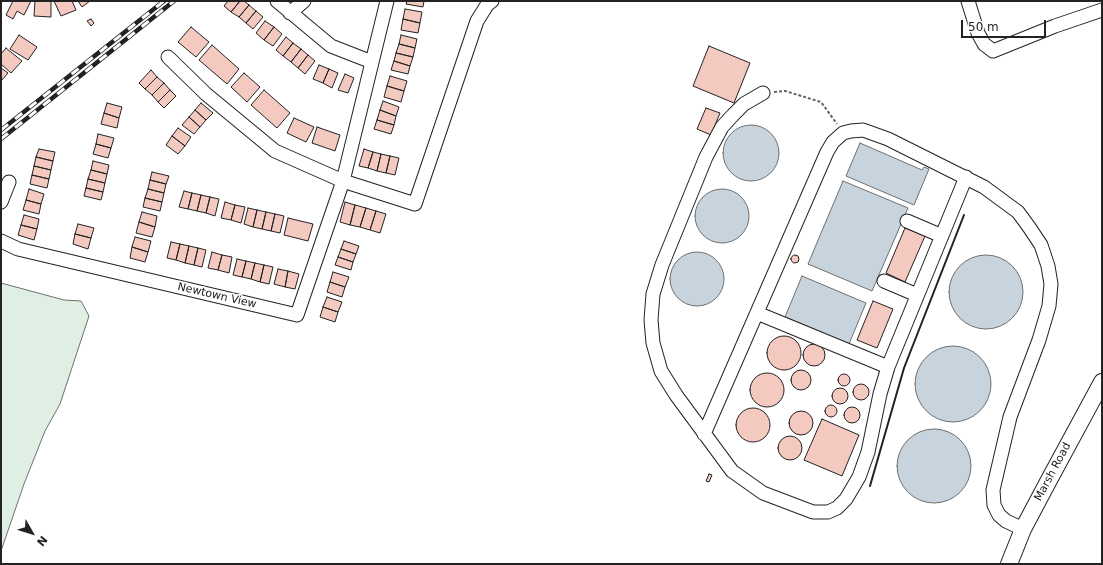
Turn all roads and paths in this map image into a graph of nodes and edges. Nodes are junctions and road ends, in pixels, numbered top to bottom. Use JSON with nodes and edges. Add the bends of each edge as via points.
{"nodes":[{"id":1,"x":276,"y":1,"type":"edge"},
{"id":2,"x":304,"y":1,"type":"edge"},
{"id":3,"x":387,"y":1,"type":"edge"},
{"id":4,"x":492,"y":1,"type":"edge"},
{"id":5,"x":968,"y":1,"type":"edge"},
{"id":6,"x":1102,"y":10,"type":"edge"},
{"id":7,"x":290,"y":13,"type":"junction"},
{"id":8,"x":168,"y":57,"type":"dead end"},
{"id":9,"x":372,"y":62,"type":"junction"},
{"id":10,"x":763,"y":93,"type":"joint"},
{"id":11,"x":843,"y":133,"type":"junction"},
{"id":12,"x":966,"y":177,"type":"junction"},
{"id":13,"x":343,"y":181,"type":"junction"},
{"id":14,"x":8,"y":182,"type":"dead end"},
{"id":15,"x":1,"y":202,"type":"edge"},
{"id":16,"x":906,"y":221,"type":"dead end"},
{"id":17,"x":942,"y":236,"type":"junction"},
{"id":18,"x":1,"y":241,"type":"edge"},
{"id":19,"x":884,"y":281,"type":"dead end"},
{"id":20,"x":917,"y":295,"type":"junction"},
{"id":21,"x":757,"y":313,"type":"junction"},
{"id":22,"x":888,"y":367,"type":"junction"},
{"id":23,"x":1102,"y":382,"type":"edge"},
{"id":24,"x":704,"y":434,"type":"junction"},
{"id":25,"x":1023,"y":529,"type":"junction"},
{"id":26,"x":1009,"y":564,"type":"edge"}],
"edges":[{"from":1,"to":7,"type":"street"},
{"from":2,"to":7,"type":"street"},
{"from":3,"to":9,"type":"street","name":"Newtown View"},
{"from":4,"to":13,"type":"street","via":[[477,21],[415,204]]},
{"from":5,"to":6,"type":"street","via":[[981,39],[993,51]]},
{"from":7,"to":9,"type":"street","via":[[331,46]]},
{"from":8,"to":13,"type":"street","via":[[206,94],[274,151]]},
{"from":9,"to":13,"type":"street","name":"Newtown View"},
{"from":10,"to":11,"type":"path","via":[[785,91],[820,102]]},
{"from":10,"to":24,"type":"street","via":[[733,114],[719,133],[706,157],[680,220],[653,294],[653,344],[662,371]]},
{"from":11,"to":12,"type":"street","via":[[863,130],[888,139]]},
{"from":11,"to":21,"type":"street","via":[[827,152]]},
{"from":12,"to":17,"type":"street"},
{"from":12,"to":25,"type":"street","via":[[1018,212],[1041,245],[1051,284],[1049,306],[1010,417],[993,490],[994,505],[999,515]]},
{"from":13,"to":18,"type":"street","name":"Newtown View","via":[[297,314],[18,250]]},
{"from":14,"to":15,"type":"street"},
{"from":16,"to":17,"type":"street"},
{"from":17,"to":20,"type":"street"},
{"from":19,"to":20,"type":"street"},
{"from":20,"to":22,"type":"street"},
{"from":21,"to":22,"type":"street"},
{"from":21,"to":24,"type":"street"},
{"from":22,"to":24,"type":"street","via":[[868,452],[859,478],[846,499],[837,508],[828,512],[813,512],[763,493],[732,471]]},
{"from":23,"to":25,"type":"main road","name":"Marsh Road"},
{"from":25,"to":26,"type":"main road","name":"Marsh Road"}]}
